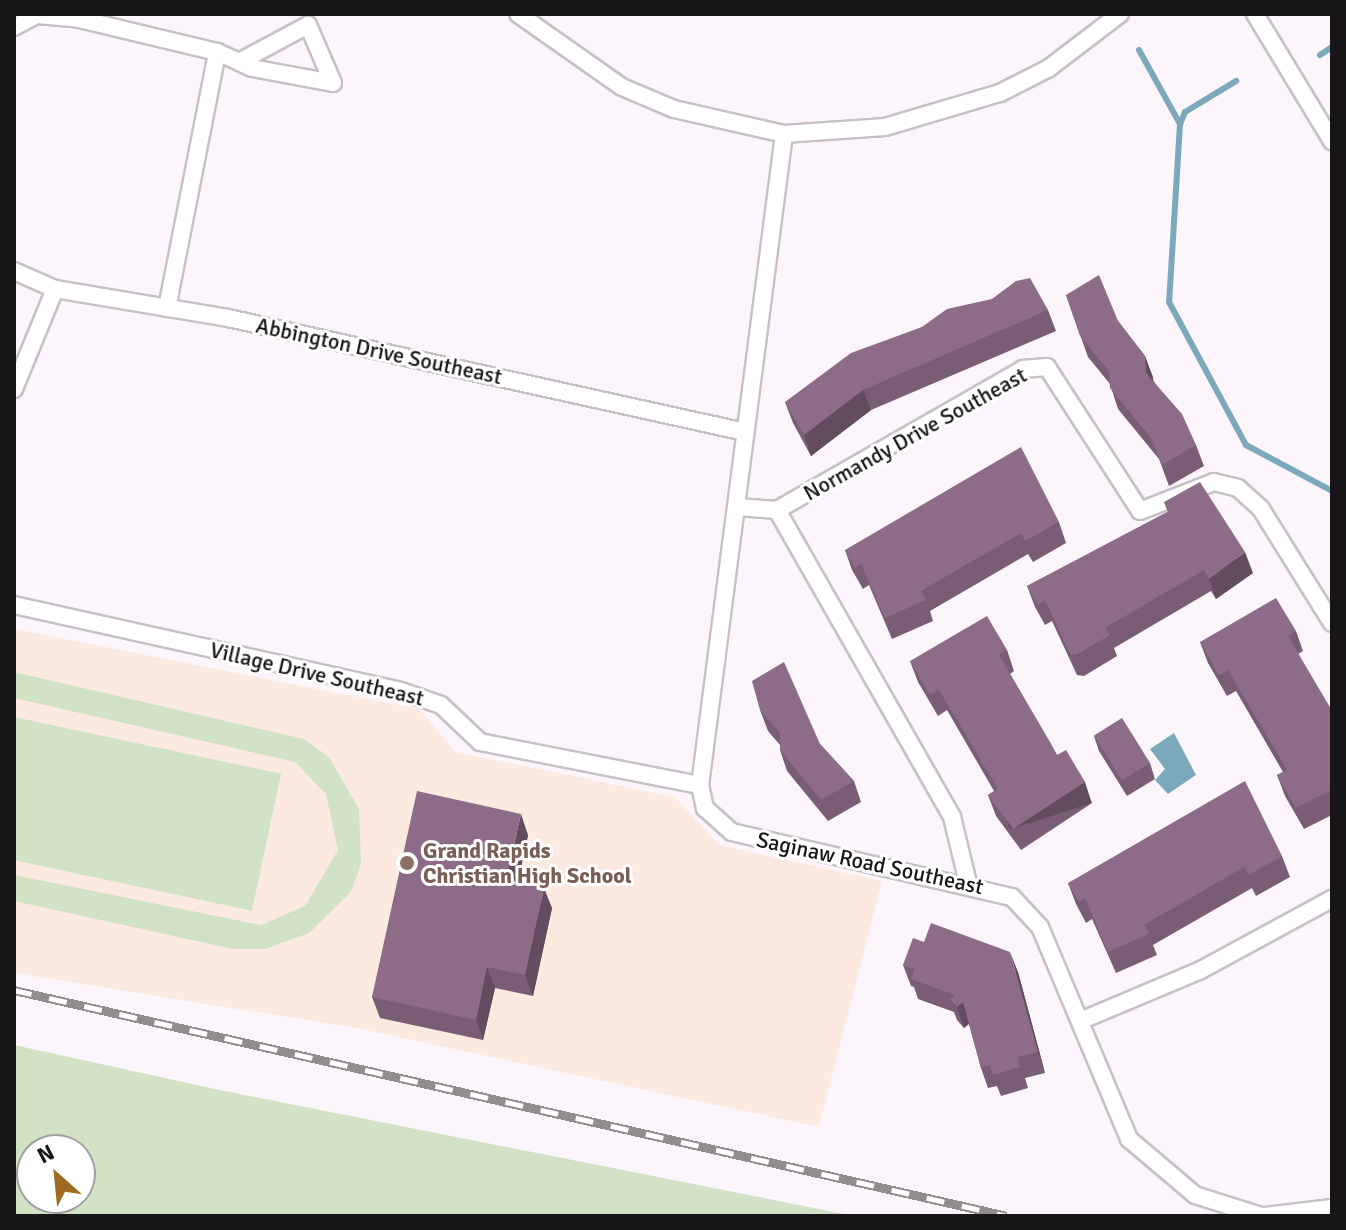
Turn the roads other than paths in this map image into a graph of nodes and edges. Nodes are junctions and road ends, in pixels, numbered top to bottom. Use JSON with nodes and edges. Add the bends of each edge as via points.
{"nodes":[{"id":1,"x":518,"y":14,"type":"edge"},
{"id":2,"x":1120,"y":14,"type":"edge"},
{"id":3,"x":1255,"y":14,"type":"edge"},
{"id":4,"x":14,"y":27,"type":"edge"},
{"id":5,"x":217,"y":52,"type":"junction"},
{"id":6,"x":239,"y":62,"type":"junction"},
{"id":7,"x":784,"y":134,"type":"junction"},
{"id":8,"x":1332,"y":141,"type":"edge"},
{"id":9,"x":14,"y":271,"type":"edge"},
{"id":10,"x":55,"y":289,"type":"junction"},
{"id":11,"x":167,"y":308,"type":"junction"},
{"id":12,"x":14,"y":389,"type":"edge"},
{"id":13,"x":745,"y":432,"type":"junction"},
{"id":14,"x":737,"y":507,"type":"junction"},
{"id":15,"x":777,"y":510,"type":"junction"},
{"id":16,"x":14,"y":605,"type":"edge"},
{"id":17,"x":1332,"y":623,"type":"edge"},
{"id":18,"x":700,"y":785,"type":"junction"},
{"id":19,"x":968,"y":883,"type":"junction"},
{"id":20,"x":1332,"y":899,"type":"edge"},
{"id":21,"x":1080,"y":1021,"type":"junction"},
{"id":22,"x":1332,"y":1208,"type":"edge"},
{"id":23,"x":1263,"y":1216,"type":"edge"}],
"edges":[{"from":1,"to":7,"type":"street","via":[[622,87],[731,126]]},
{"from":2,"to":7,"type":"street","via":[[1049,68],[1000,93],[885,127]]},
{"from":3,"to":8,"type":"street"},
{"from":4,"to":5,"type":"street","via":[[37,15],[75,18]]},
{"from":5,"to":6,"type":"street"},
{"from":5,"to":11,"type":"street"},
{"from":6,"to":6,"type":"street","via":[[252,68],[333,83],[308,25]]},
{"from":7,"to":13,"type":"street"},
{"from":9,"to":10,"type":"street","name":"Abbington Drive Southeast"},
{"from":10,"to":11,"type":"street","name":"Abbington Drive Southeast"},
{"from":10,"to":12,"type":"street"},
{"from":11,"to":13,"type":"street","name":"Abbington Drive Southeast"},
{"from":13,"to":14,"type":"street"},
{"from":14,"to":15,"type":"street","name":"Normandy Drive Southeast"},
{"from":14,"to":18,"type":"street"},
{"from":15,"to":17,"type":"street","name":"Normandy Drive Southeast","via":[[1023,369],[1047,367],[1140,511],[1214,482],[1238,488],[1261,509]]},
{"from":15,"to":19,"type":"street","name":"Normandy Drive Southeast","via":[[952,817]]},
{"from":16,"to":18,"type":"street","name":"Village Drive Southeast","via":[[401,691],[441,705],[480,742]]},
{"from":18,"to":19,"type":"street","name":"Saginaw Road Southeast","via":[[715,824],[732,832]]},
{"from":19,"to":21,"type":"street","name":"Saginaw Road Southeast","via":[[1012,897],[1040,927]]},
{"from":20,"to":21,"type":"street","via":[[1201,970]]},
{"from":21,"to":23,"type":"street","name":"Saginaw Road Southeast","via":[[1118,1121],[1144,1155],[1212,1204]]},
{"from":22,"to":23,"type":"street","name":"Saginaw Road Southeast"}]}
